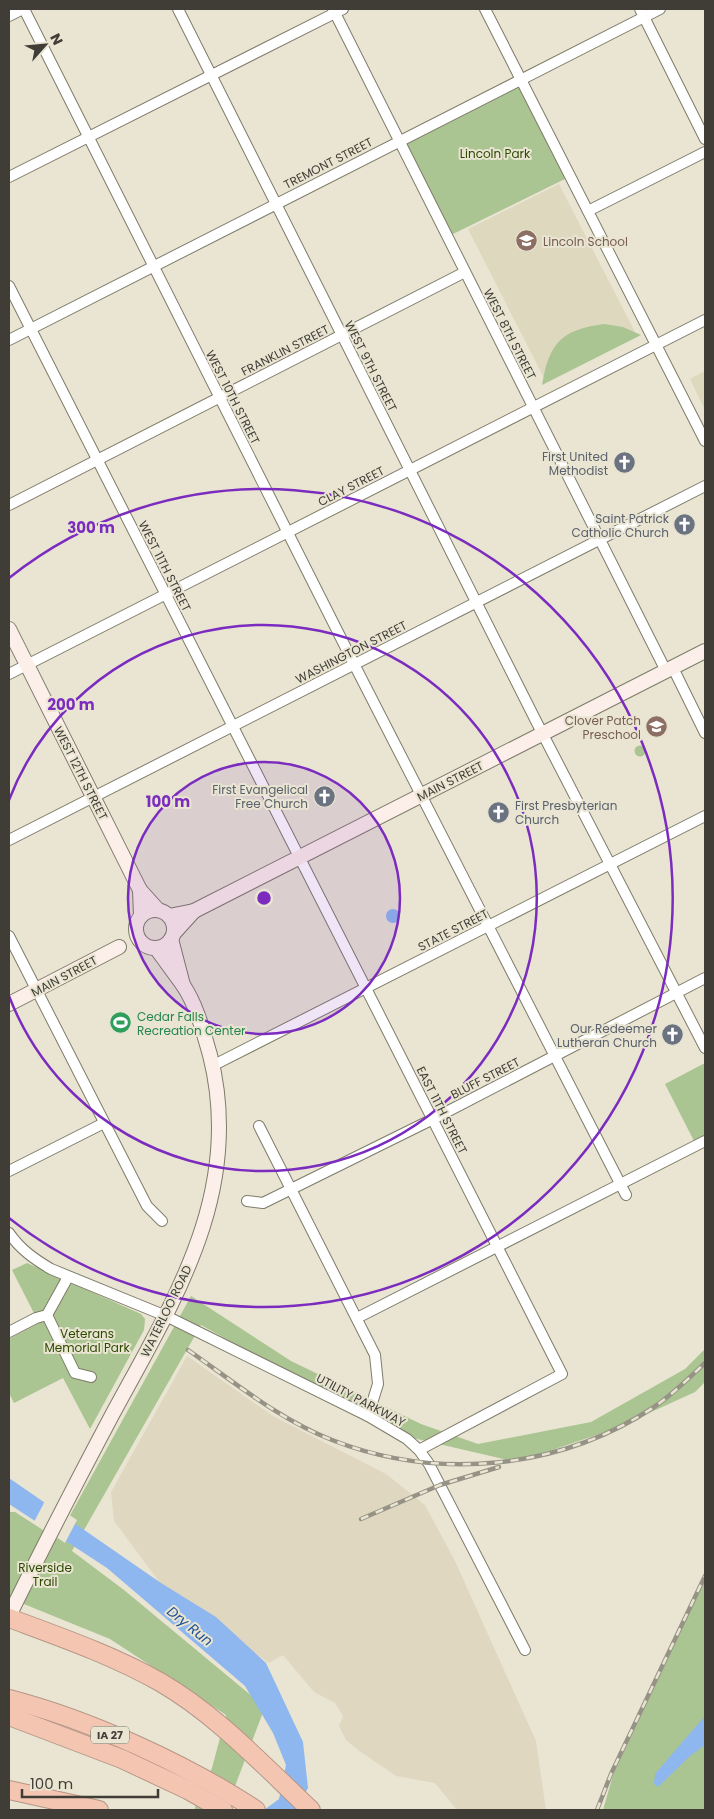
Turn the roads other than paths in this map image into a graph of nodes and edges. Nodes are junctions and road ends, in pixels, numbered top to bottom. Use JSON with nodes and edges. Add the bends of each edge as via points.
{"nodes":[{"id":1,"x":24,"y":9,"type":"edge"},
{"id":2,"x":178,"y":9,"type":"edge"},
{"id":3,"x":486,"y":9,"type":"edge"},
{"id":4,"x":660,"y":9,"type":"edge"},
{"id":5,"x":337,"y":10,"type":"edge"},
{"id":6,"x":642,"y":13,"type":"edge"},
{"id":7,"x":9,"y":16,"type":"edge"},
{"id":8,"x":211,"y":75,"type":"junction"},
{"id":9,"x":521,"y":79,"type":"junction"},
{"id":10,"x":89,"y":137,"type":"junction"},
{"id":11,"x":705,"y":138,"type":"edge"},
{"id":12,"x":399,"y":141,"type":"junction"},
{"id":13,"x":705,"y":152,"type":"edge"},
{"id":14,"x":9,"y":178,"type":"edge"},
{"id":15,"x":276,"y":204,"type":"junction"},
{"id":16,"x":588,"y":211,"type":"junction"},
{"id":17,"x":153,"y":266,"type":"junction"},
{"id":18,"x":465,"y":272,"type":"junction"},
{"id":19,"x":9,"y":286,"type":"edge"},
{"id":20,"x":705,"y":320,"type":"edge"},
{"id":21,"x":31,"y":329,"type":"junction"},
{"id":22,"x":342,"y":335,"type":"junction"},
{"id":23,"x":9,"y":340,"type":"edge"},
{"id":24,"x":656,"y":345,"type":"junction"},
{"id":25,"x":220,"y":398,"type":"junction"},
{"id":26,"x":533,"y":407,"type":"junction"},
{"id":27,"x":705,"y":441,"type":"edge"},
{"id":28,"x":97,"y":460,"type":"junction"},
{"id":29,"x":410,"y":470,"type":"junction"},
{"id":30,"x":705,"y":486,"type":"edge"},
{"id":31,"x":9,"y":505,"type":"edge"},
{"id":32,"x":287,"y":532,"type":"junction"},
{"id":33,"x":599,"y":540,"type":"junction"},
{"id":34,"x":166,"y":594,"type":"junction"},
{"id":35,"x":476,"y":602,"type":"junction"},
{"id":36,"x":9,"y":629,"type":"edge"},
{"id":37,"x":705,"y":651,"type":"edge"},
{"id":38,"x":354,"y":664,"type":"junction"},
{"id":39,"x":27,"y":665,"type":"junction"},
{"id":40,"x":669,"y":670,"type":"junction"},
{"id":41,"x":9,"y":674,"type":"edge"},
{"id":42,"x":233,"y":726,"type":"junction"},
{"id":43,"x":705,"y":733,"type":"edge"},
{"id":44,"x":542,"y":734,"type":"junction"},
{"id":45,"x":421,"y":796,"type":"junction"},
{"id":46,"x":94,"y":797,"type":"junction"},
{"id":47,"x":705,"y":816,"type":"edge"},
{"id":48,"x":9,"y":840,"type":"edge"},
{"id":49,"x":300,"y":857,"type":"junction"},
{"id":50,"x":611,"y":864,"type":"junction"},
{"id":51,"x":140,"y":890,"type":"junction"},
{"id":52,"x":194,"y":911,"type":"junction"},
{"id":53,"x":164,"y":913,"type":"junction"},
{"id":54,"x":139,"y":922,"type":"junction"},
{"id":55,"x":488,"y":926,"type":"junction"},
{"id":56,"x":9,"y":936,"type":"edge"},
{"id":57,"x":173,"y":936,"type":"junction"},
{"id":58,"x":119,"y":947,"type":"junction"},
{"id":59,"x":153,"y":947,"type":"junction"},
{"id":60,"x":705,"y":978,"type":"edge"},
{"id":61,"x":183,"y":985,"type":"junction"},
{"id":62,"x":367,"y":988,"type":"junction"},
{"id":63,"x":36,"y":990,"type":"junction"},
{"id":64,"x":677,"y":993,"type":"junction"},
{"id":65,"x":9,"y":1004,"type":"edge"},
{"id":66,"x":705,"y":1048,"type":"edge"},
{"id":67,"x":555,"y":1056,"type":"junction"},
{"id":68,"x":212,"y":1066,"type":"junction"},
{"id":69,"x":433,"y":1118,"type":"junction"},
{"id":70,"x":104,"y":1123,"type":"junction"},
{"id":71,"x":259,"y":1126,"type":"dead end"},
{"id":72,"x":705,"y":1141,"type":"edge"},
{"id":73,"x":9,"y":1171,"type":"edge"},
{"id":74,"x":621,"y":1184,"type":"junction"},
{"id":75,"x":291,"y":1189,"type":"junction"},
{"id":76,"x":626,"y":1195,"type":"dead end"},
{"id":77,"x":247,"y":1201,"type":"dead end"},
{"id":78,"x":162,"y":1221,"type":"dead end"},
{"id":79,"x":9,"y":1233,"type":"edge"},
{"id":80,"x":498,"y":1247,"type":"junction"},
{"id":81,"x":68,"y":1277,"type":"junction"},
{"id":82,"x":47,"y":1315,"type":"junction"},
{"id":83,"x":166,"y":1316,"type":"junction"},
{"id":84,"x":357,"y":1318,"type":"junction"},
{"id":85,"x":9,"y":1332,"type":"edge"},
{"id":86,"x":91,"y":1377,"type":"dead end"},
{"id":87,"x":368,"y":1416,"type":"junction"},
{"id":88,"x":419,"y":1450,"type":"junction"},
{"id":89,"x":9,"y":1617,"type":"edge"},
{"id":90,"x":525,"y":1650,"type":"dead end"},
{"id":91,"x":13,"y":1709,"type":"edge"},
{"id":92,"x":193,"y":1783,"type":"junction"},
{"id":93,"x":9,"y":1790,"type":"edge"},
{"id":94,"x":99,"y":1810,"type":"edge"},
{"id":95,"x":223,"y":1810,"type":"edge"},
{"id":96,"x":256,"y":1810,"type":"edge"},
{"id":97,"x":311,"y":1810,"type":"edge"}],
"edges":[{"from":1,"to":7,"type":"street"},
{"from":1,"to":10,"type":"street","name":"WEST 10TH STREET"},
{"from":2,"to":8,"type":"street","name":"WEST 9TH STREET"},
{"from":3,"to":9,"type":"street"},
{"from":4,"to":6,"type":"street","name":"TREMONT STREET"},
{"from":5,"to":8,"type":"street"},
{"from":5,"to":12,"type":"street","name":"WEST 8TH STREET"},
{"from":6,"to":9,"type":"street","name":"TREMONT STREET"},
{"from":6,"to":11,"type":"street"},
{"from":8,"to":10,"type":"street"},
{"from":8,"to":15,"type":"street","name":"WEST 9TH STREET"},
{"from":9,"to":12,"type":"street","name":"TREMONT STREET"},
{"from":9,"to":16,"type":"street"},
{"from":10,"to":14,"type":"street"},
{"from":10,"to":17,"type":"street","name":"WEST 10TH STREET"},
{"from":12,"to":15,"type":"street","name":"TREMONT STREET"},
{"from":12,"to":18,"type":"street","name":"WEST 8TH STREET"},
{"from":13,"to":16,"type":"street"},
{"from":15,"to":17,"type":"street","name":"TREMONT STREET"},
{"from":15,"to":22,"type":"street","name":"WEST 9TH STREET"},
{"from":16,"to":24,"type":"street"},
{"from":17,"to":21,"type":"street","name":"TREMONT STREET"},
{"from":17,"to":25,"type":"street","name":"WEST 10TH STREET"},
{"from":18,"to":22,"type":"street","name":"FRANKLIN STREET"},
{"from":18,"to":26,"type":"street","name":"WEST 8TH STREET"},
{"from":19,"to":21,"type":"street","name":"WEST 11TH STREET"},
{"from":20,"to":24,"type":"street","name":"CLAY STREET"},
{"from":21,"to":23,"type":"street","name":"TREMONT STREET"},
{"from":21,"to":28,"type":"street","name":"WEST 11TH STREET"},
{"from":22,"to":25,"type":"street","name":"FRANKLIN STREET"},
{"from":22,"to":29,"type":"street","name":"WEST 9TH STREET"},
{"from":24,"to":26,"type":"street","name":"CLAY STREET"},
{"from":24,"to":27,"type":"street"},
{"from":25,"to":28,"type":"street","name":"FRANKLIN STREET"},
{"from":25,"to":32,"type":"street","name":"WEST 10TH STREET"},
{"from":26,"to":29,"type":"street","name":"CLAY STREET"},
{"from":26,"to":33,"type":"street","name":"WEST 8TH STREET"},
{"from":28,"to":31,"type":"street","name":"FRANKLIN STREET"},
{"from":28,"to":34,"type":"street","name":"WEST 11TH STREET"},
{"from":29,"to":32,"type":"street","name":"CLAY STREET"},
{"from":29,"to":35,"type":"street","name":"WEST 9TH STREET"},
{"from":30,"to":33,"type":"street","name":"WASHINGTON STREET"},
{"from":32,"to":34,"type":"street","name":"CLAY STREET"},
{"from":32,"to":38,"type":"street","name":"WEST 10TH STREET"},
{"from":33,"to":35,"type":"street","name":"WASHINGTON STREET"},
{"from":33,"to":40,"type":"street","name":"WEST 8TH STREET"},
{"from":34,"to":39,"type":"street","name":"CLAY STREET"},
{"from":34,"to":42,"type":"street","name":"WEST 11TH STREET"},
{"from":35,"to":38,"type":"street","name":"WASHINGTON STREET"},
{"from":35,"to":44,"type":"street","name":"WEST 9TH STREET"},
{"from":36,"to":39,"type":"main road","name":"WEST 12TH STREET"},
{"from":37,"to":40,"type":"main road","name":"MAIN STREET"},
{"from":38,"to":42,"type":"street","name":"WASHINGTON STREET"},
{"from":38,"to":45,"type":"street","name":"WEST 10TH STREET"},
{"from":39,"to":41,"type":"street","name":"CLAY STREET"},
{"from":39,"to":46,"type":"main road","name":"WEST 12TH STREET"},
{"from":40,"to":43,"type":"street","name":"WEST 8TH STREET"},
{"from":40,"to":44,"type":"main road","name":"MAIN STREET"},
{"from":42,"to":46,"type":"street","name":"WASHINGTON STREET"},
{"from":42,"to":49,"type":"street","name":"WEST 11TH STREET"},
{"from":44,"to":45,"type":"main road","name":"MAIN STREET"},
{"from":44,"to":50,"type":"street","name":"WEST 9TH STREET"},
{"from":45,"to":49,"type":"main road","name":"MAIN STREET"},
{"from":45,"to":55,"type":"street","name":"WEST 10TH STREET"},
{"from":46,"to":48,"type":"street","name":"WASHINGTON STREET"},
{"from":46,"to":51,"type":"main road","name":"WEST 12TH STREET"},
{"from":47,"to":50,"type":"street","name":"STATE STREET"},
{"from":49,"to":52,"type":"main road","name":"MAIN STREET"},
{"from":49,"to":62,"type":"street","name":"EAST 11TH STREET"},
{"from":50,"to":55,"type":"street","name":"STATE STREET"},
{"from":50,"to":64,"type":"street","name":"WEST 9TH STREET"},
{"from":51,"to":53,"type":"main road","name":"WEST 12TH STREET"},
{"from":51,"to":54,"type":"main road","name":"WEST 12TH STREET"},
{"from":52,"to":53,"type":"main road","name":"MAIN STREET"},
{"from":52,"to":57,"type":"main road","name":"MAIN STREET"},
{"from":53,"to":54,"type":"main road","via":[[152,910]]},
{"from":53,"to":57,"type":"main road","via":[[174,927]]},
{"from":54,"to":58,"type":"main road","name":"MAIN STREET"},
{"from":54,"to":59,"type":"main road","via":[[140,939]]},
{"from":55,"to":62,"type":"street","name":"STATE STREET"},
{"from":55,"to":67,"type":"street","name":"WEST 10TH STREET"},
{"from":56,"to":63,"type":"street"},
{"from":57,"to":59,"type":"main road","via":[[167,944]]},
{"from":57,"to":61,"type":"main road","name":"WATERLOO ROAD"},
{"from":58,"to":59,"type":"main road","name":"MAIN STREET"},
{"from":58,"to":63,"type":"main road","name":"MAIN STREET"},
{"from":59,"to":61,"type":"main road","name":"WATERLOO ROAD"},
{"from":60,"to":64,"type":"street","name":"BLUFF STREET"},
{"from":61,"to":68,"type":"main road","name":"WATERLOO ROAD","via":[[192,999]]},
{"from":62,"to":68,"type":"street","name":"STATE STREET"},
{"from":62,"to":69,"type":"street","name":"EAST 11TH STREET"},
{"from":63,"to":65,"type":"main road","name":"MAIN STREET"},
{"from":63,"to":70,"type":"street"},
{"from":64,"to":66,"type":"street","name":"WEST 9TH STREET"},
{"from":64,"to":67,"type":"street","name":"BLUFF STREET"},
{"from":67,"to":69,"type":"street","name":"BLUFF STREET"},
{"from":67,"to":74,"type":"street","name":"WEST 10TH STREET"},
{"from":68,"to":83,"type":"main road","name":"WATERLOO ROAD","via":[[221,1125],[212,1190],[200,1237]]},
{"from":69,"to":75,"type":"street","name":"BLUFF STREET"},
{"from":69,"to":80,"type":"street","name":"EAST 11TH STREET"},
{"from":70,"to":73,"type":"street"},
{"from":70,"to":78,"type":"street","via":[[147,1206]]},
{"from":71,"to":75,"type":"street"},
{"from":72,"to":74,"type":"street"},
{"from":74,"to":76,"type":"street","name":"WEST 10TH STREET"},
{"from":74,"to":80,"type":"street"},
{"from":75,"to":77,"type":"street","name":"BLUFF STREET","via":[[263,1203]]},
{"from":75,"to":84,"type":"street"},
{"from":79,"to":81,"type":"street","name":"UTILITY PARKWAY","via":[[33,1259]]},
{"from":80,"to":84,"type":"street"},
{"from":80,"to":88,"type":"street","name":"EAST 11TH STREET","via":[[562,1374]]},
{"from":81,"to":82,"type":"street"},
{"from":81,"to":83,"type":"street","name":"UTILITY PARKWAY"},
{"from":82,"to":85,"type":"street"},
{"from":82,"to":86,"type":"street","via":[[75,1373]]},
{"from":83,"to":87,"type":"street","name":"UTILITY PARKWAY"},
{"from":83,"to":89,"type":"main road","name":"WATERLOO ROAD","via":[[68,1498]]},
{"from":84,"to":87,"type":"street","via":[[375,1355],[378,1384]]},
{"from":87,"to":88,"type":"street","name":"UTILITY PARKWAY"},
{"from":88,"to":90,"type":"street","name":"UTILITY PARKWAY"},
{"from":89,"to":97,"type":"highway","via":[[120,1662],[161,1683],[221,1725]]},
{"from":91,"to":92,"type":"highway","number":"IA 27","via":[[98,1730]]},
{"from":92,"to":95,"type":"highway","number":"IA 27"},
{"from":92,"to":96,"type":"highway","number":"IA 27"},
{"from":93,"to":94,"type":"highway"}]}
